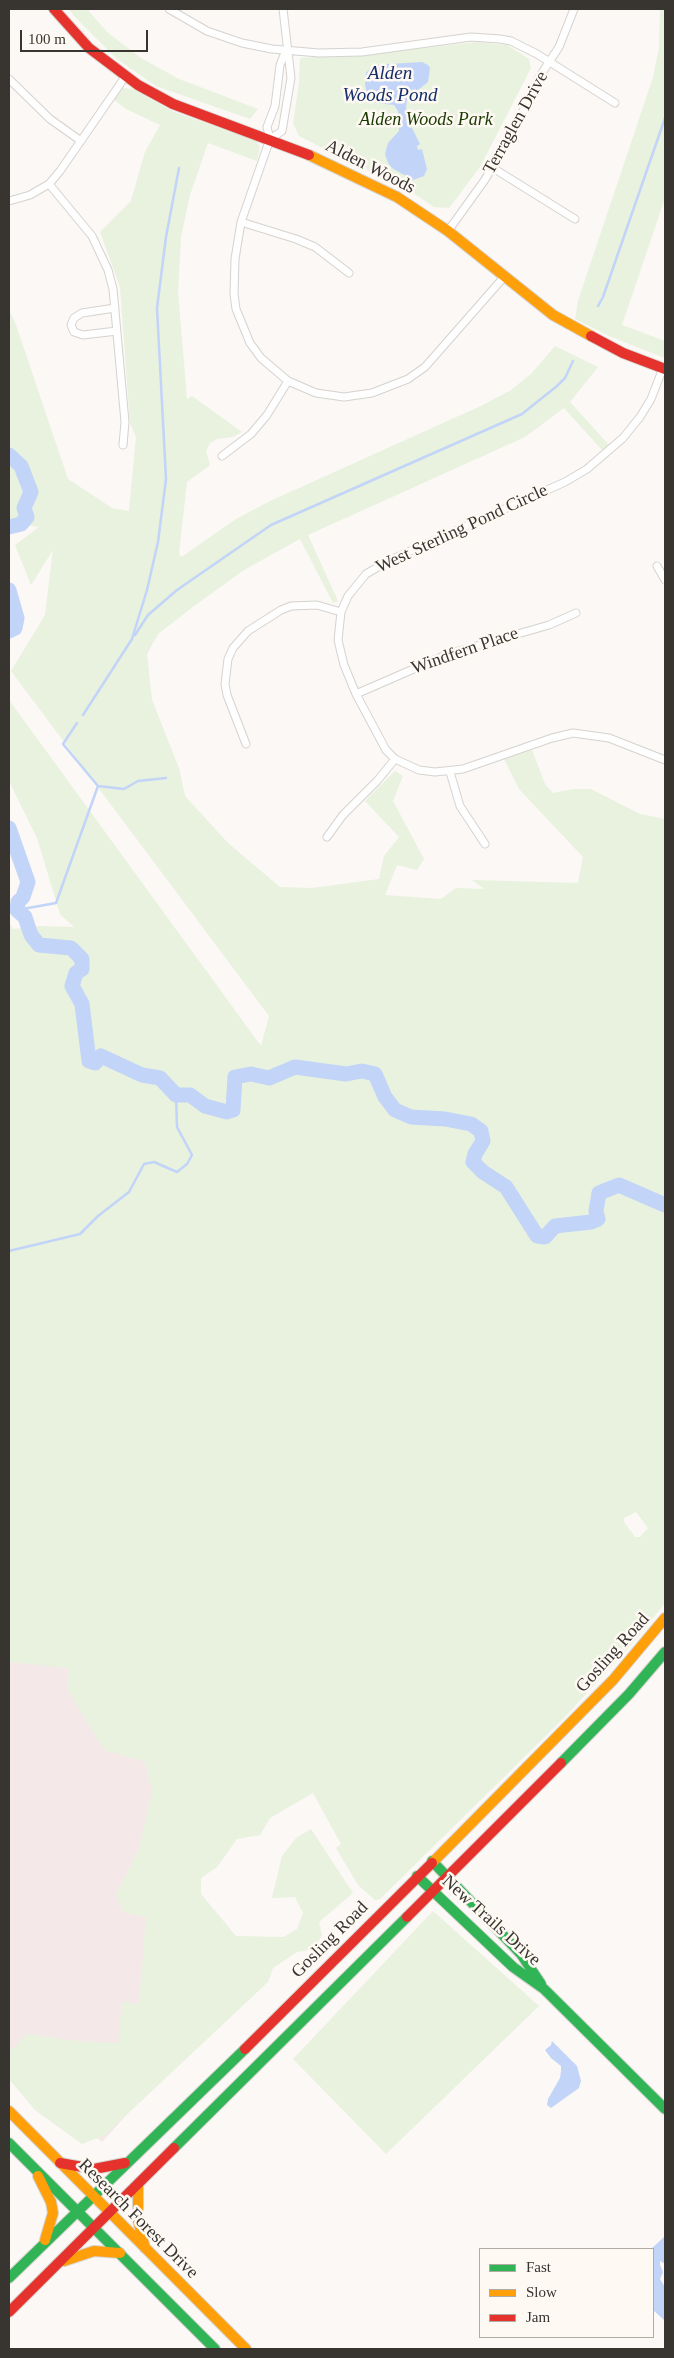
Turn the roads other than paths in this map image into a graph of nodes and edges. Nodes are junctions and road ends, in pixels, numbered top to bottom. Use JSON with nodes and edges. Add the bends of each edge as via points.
{"nodes":[{"id":1,"x":54,"y":9,"type":"edge"},
{"id":2,"x":169,"y":9,"type":"edge"},
{"id":3,"x":283,"y":9,"type":"edge"},
{"id":4,"x":574,"y":9,"type":"edge"},
{"id":5,"x":286,"y":50,"type":"junction"},
{"id":6,"x":549,"y":62,"type":"junction"},
{"id":7,"x":125,"y":77,"type":"junction"},
{"id":8,"x":9,"y":79,"type":"edge"},
{"id":9,"x":615,"y":103,"type":"dead end"},
{"id":10,"x":270,"y":139,"type":"junction"},
{"id":11,"x":81,"y":141,"type":"junction"},
{"id":12,"x":493,"y":168,"type":"junction"},
{"id":13,"x":49,"y":184,"type":"junction"},
{"id":14,"x":9,"y":200,"type":"edge"},
{"id":15,"x":575,"y":219,"type":"dead end"},
{"id":16,"x":241,"y":222,"type":"junction"},
{"id":17,"x":448,"y":231,"type":"junction"},
{"id":18,"x":349,"y":273,"type":"dead end"},
{"id":19,"x":504,"y":277,"type":"junction"},
{"id":20,"x":115,"y":308,"type":"junction"},
{"id":21,"x":117,"y":331,"type":"junction"},
{"id":22,"x":664,"y":369,"type":"edge"},
{"id":23,"x":288,"y":381,"type":"junction"},
{"id":24,"x":123,"y":445,"type":"dead end"},
{"id":25,"x":222,"y":456,"type":"dead end"},
{"id":26,"x":657,"y":566,"type":"dead end"},
{"id":27,"x":665,"y":580,"type":"edge"},
{"id":28,"x":341,"y":612,"type":"junction"},
{"id":29,"x":576,"y":613,"type":"dead end"},
{"id":30,"x":356,"y":694,"type":"junction"},
{"id":31,"x":246,"y":744,"type":"dead end"},
{"id":32,"x":395,"y":759,"type":"junction"},
{"id":33,"x":665,"y":760,"type":"edge"},
{"id":34,"x":450,"y":772,"type":"junction"},
{"id":35,"x":327,"y":836,"type":"dead end"},
{"id":36,"x":485,"y":844,"type":"dead end"},
{"id":37,"x":665,"y":1618,"type":"edge"},
{"id":38,"x":665,"y":1652,"type":"edge"},
{"id":39,"x":432,"y":1861,"type":"junction"},
{"id":40,"x":417,"y":1876,"type":"junction"},
{"id":41,"x":447,"y":1876,"type":"junction"},
{"id":42,"x":432,"y":1891,"type":"junction"},
{"id":43,"x":544,"y":1989,"type":"junction"},
{"id":44,"x":665,"y":2109,"type":"edge"},
{"id":45,"x":9,"y":2111,"type":"edge"},
{"id":46,"x":9,"y":2143,"type":"edge"},
{"id":47,"x":60,"y":2163,"type":"junction"},
{"id":48,"x":126,"y":2163,"type":"junction"},
{"id":49,"x":34,"y":2169,"type":"junction"},
{"id":50,"x":138,"y":2185,"type":"junction"},
{"id":51,"x":92,"y":2196,"type":"junction"},
{"id":52,"x":76,"y":2211,"type":"junction"},
{"id":53,"x":110,"y":2214,"type":"junction"},
{"id":54,"x":94,"y":2228,"type":"junction"},
{"id":55,"x":45,"y":2241,"type":"junction"},
{"id":56,"x":146,"y":2249,"type":"junction"},
{"id":57,"x":120,"y":2254,"type":"junction"},
{"id":58,"x":57,"y":2265,"type":"junction"},
{"id":59,"x":9,"y":2278,"type":"edge"},
{"id":60,"x":9,"y":2312,"type":"edge"},
{"id":61,"x":216,"y":2349,"type":"edge"},
{"id":62,"x":246,"y":2349,"type":"edge"}],
"edges":[{"from":1,"to":7,"type":"main road","name":"Alden Woods","via":[[89,48]]},
{"from":2,"to":5,"type":"street","via":[[224,38]]},
{"from":3,"to":5,"type":"street"},
{"from":4,"to":6,"type":"street","name":"Terraglen Drive","via":[[566,32]]},
{"from":5,"to":6,"type":"street","via":[[336,54],[486,37],[511,41]]},
{"from":5,"to":10,"type":"street","via":[[267,127]]},
{"from":5,"to":10,"type":"street","via":[[291,78],[288,105],[282,131]]},
{"from":6,"to":9,"type":"street"},
{"from":6,"to":12,"type":"street","name":"Terraglen Drive"},
{"from":7,"to":10,"type":"main road","name":"Alden Woods","via":[[173,104]]},
{"from":7,"to":11,"type":"street"},
{"from":8,"to":11,"type":"street","via":[[50,119]]},
{"from":10,"to":16,"type":"street"},
{"from":10,"to":17,"type":"main road","name":"Alden Woods","via":[[397,197]]},
{"from":11,"to":13,"type":"street"},
{"from":12,"to":15,"type":"street"},
{"from":12,"to":17,"type":"street","name":"Terraglen Drive"},
{"from":13,"to":14,"type":"street","via":[[30,195]]},
{"from":13,"to":20,"type":"street","via":[[97,244],[108,270]]},
{"from":16,"to":18,"type":"street","via":[[314,247]]},
{"from":16,"to":23,"type":"street","via":[[234,259],[236,309],[250,343],[261,358]]},
{"from":17,"to":19,"type":"main road","name":"Alden Woods"},
{"from":19,"to":22,"type":"main road","name":"Alden Woods","via":[[553,315],[623,353]]},
{"from":19,"to":23,"type":"street","via":[[425,367],[390,387],[344,397],[316,393]]},
{"from":20,"to":21,"type":"street"},
{"from":20,"to":21,"type":"street","via":[[82,313],[74,318],[71,325],[74,332],[83,335]]},
{"from":21,"to":24,"type":"street","via":[[125,422]]},
{"from":22,"to":28,"type":"street","name":"West Sterling Pond Circle","via":[[640,417],[623,438],[587,469],[565,482],[377,566],[356,584]]},
{"from":23,"to":25,"type":"street","via":[[251,434]]},
{"from":26,"to":27,"type":"street"},
{"from":28,"to":30,"type":"street","name":"West Sterling Pond Circle","via":[[340,653]]},
{"from":28,"to":31,"type":"street","via":[[316,605],[291,606],[248,631],[233,648],[228,659],[226,684]]},
{"from":29,"to":30,"type":"street","name":"Windfern Place","via":[[549,625],[448,654]]},
{"from":30,"to":32,"type":"street","name":"West Sterling Pond Circle","via":[[380,740]]},
{"from":32,"to":34,"type":"street","name":"West Sterling Pond Circle","via":[[419,770]]},
{"from":32,"to":35,"type":"street"},
{"from":33,"to":34,"type":"street","name":"West Sterling Pond Circle","via":[[609,738],[573,733]]},
{"from":34,"to":36,"type":"street","via":[[460,806]]},
{"from":37,"to":39,"type":"main road","name":"Gosling Road","via":[[613,1680]]},
{"from":38,"to":41,"type":"main road","via":[[629,1694]]},
{"from":39,"to":40,"type":"main road","name":"Gosling Road"},
{"from":39,"to":41,"type":"main road","name":"New Trails Drive"},
{"from":40,"to":42,"type":"main road","name":"New Trails Drive"},
{"from":40,"to":48,"type":"main road","name":"Gosling Road"},
{"from":41,"to":42,"type":"main road"},
{"from":41,"to":43,"type":"main road","name":"New Trails Drive","via":[[521,1954]]},
{"from":42,"to":43,"type":"main road","name":"New Trails Drive","via":[[513,1967]]},
{"from":42,"to":50,"type":"main road"},
{"from":43,"to":44,"type":"main road","name":"New Trails Drive"},
{"from":45,"to":47,"type":"main road","name":"Research Forest Drive"},
{"from":46,"to":49,"type":"main road"},
{"from":47,"to":48,"type":"main road","via":[[94,2169]]},
{"from":47,"to":51,"type":"main road","name":"Research Forest Drive"},
{"from":48,"to":51,"type":"main road","name":"Gosling Road"},
{"from":49,"to":52,"type":"main road"},
{"from":49,"to":55,"type":"main road","via":[[53,2213]]},
{"from":50,"to":53,"type":"main road"},
{"from":50,"to":56,"type":"main road","via":[[138,2220]]},
{"from":51,"to":52,"type":"main road","name":"Gosling Road"},
{"from":51,"to":53,"type":"main road","name":"Research Forest Drive"},
{"from":52,"to":54,"type":"main road"},
{"from":52,"to":55,"type":"main road","name":"Gosling Road"},
{"from":53,"to":54,"type":"main road"},
{"from":53,"to":56,"type":"main road","name":"Research Forest Drive"},
{"from":54,"to":57,"type":"main road"},
{"from":54,"to":58,"type":"main road"},
{"from":55,"to":59,"type":"main road","name":"Gosling Road"},
{"from":56,"to":62,"type":"main road","name":"Research Forest Drive"},
{"from":57,"to":58,"type":"main road","via":[[94,2250]]},
{"from":57,"to":61,"type":"main road"},
{"from":58,"to":60,"type":"main road"}]}
